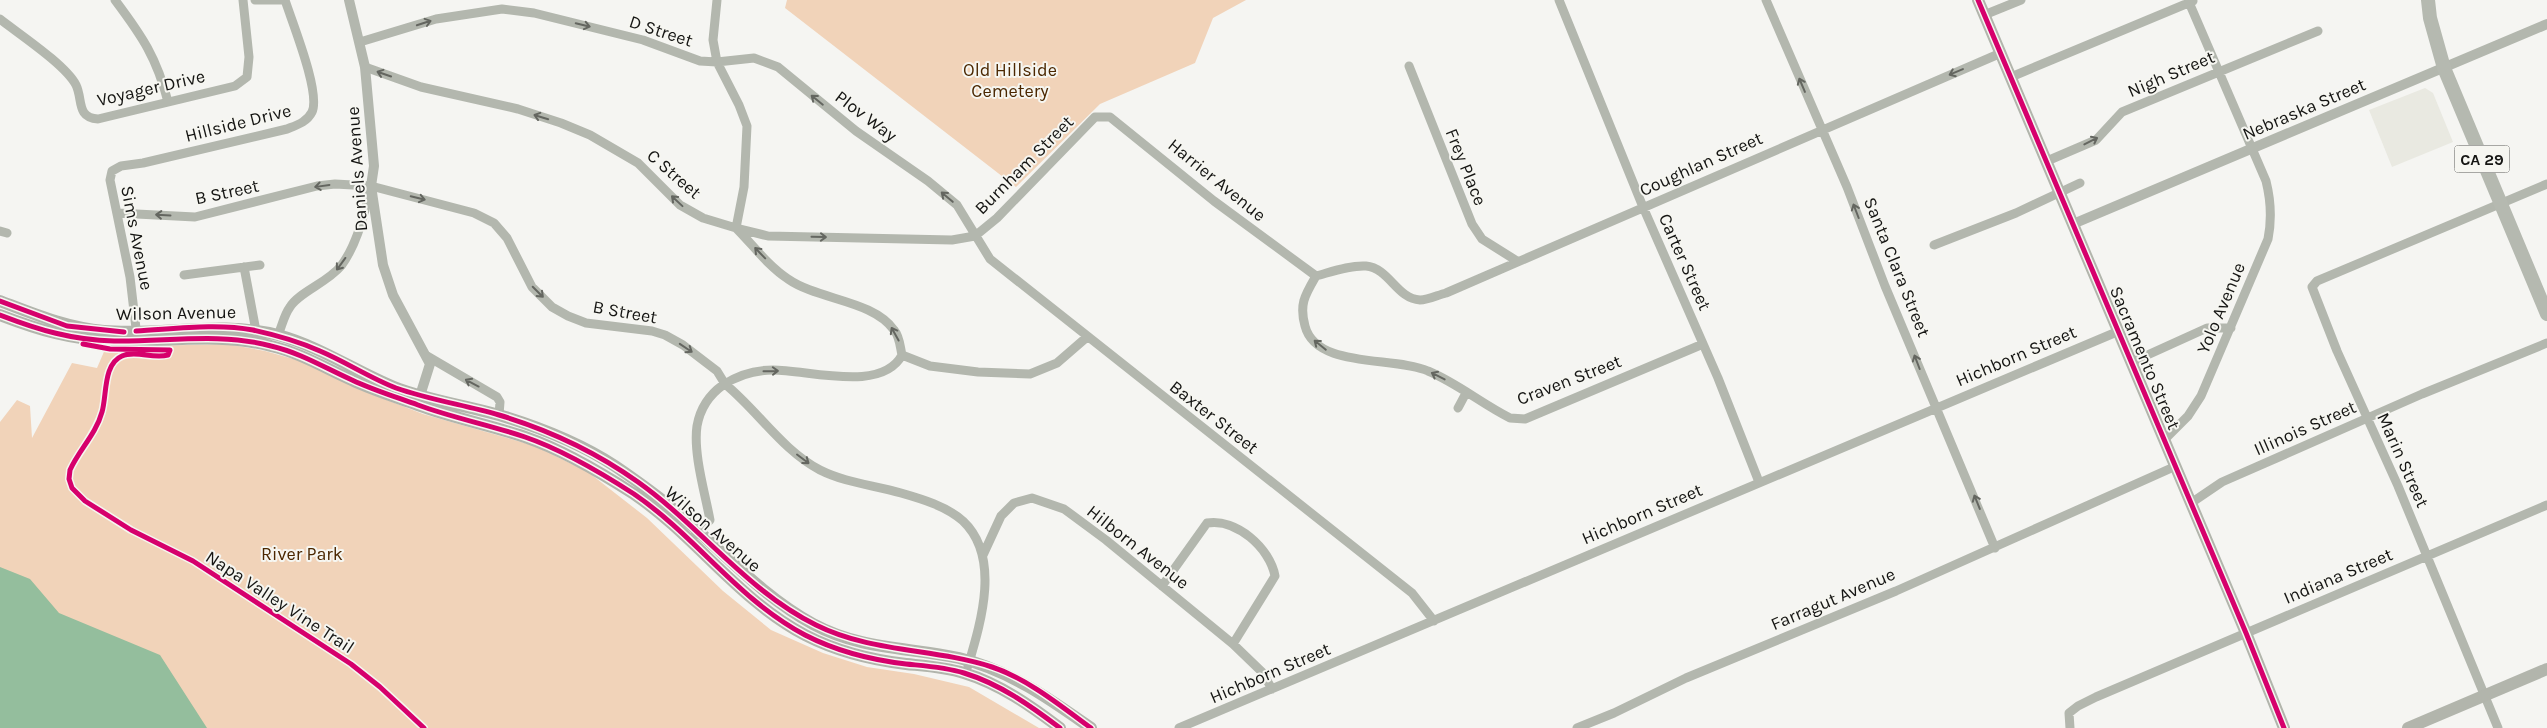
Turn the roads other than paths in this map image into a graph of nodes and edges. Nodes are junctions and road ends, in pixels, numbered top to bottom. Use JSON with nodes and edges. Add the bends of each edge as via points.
{"nodes":[{"id":1,"x":115,"y":0,"type":"edge"},
{"id":2,"x":243,"y":0,"type":"edge"},
{"id":3,"x":255,"y":0,"type":"edge"},
{"id":4,"x":285,"y":0,"type":"edge"},
{"id":5,"x":349,"y":0,"type":"edge"},
{"id":6,"x":717,"y":0,"type":"edge"},
{"id":7,"x":1558,"y":0,"type":"edge"},
{"id":8,"x":1766,"y":0,"type":"edge"},
{"id":9,"x":1978,"y":0,"type":"edge"},
{"id":10,"x":2021,"y":0,"type":"edge"},
{"id":11,"x":2428,"y":0,"type":"edge"},
{"id":12,"x":2190,"y":1,"type":"edge"},
{"id":13,"x":1984,"y":16,"type":"junction"},
{"id":14,"x":0,"y":19,"type":"edge"},
{"id":15,"x":2547,"y":24,"type":"edge"},
{"id":16,"x":2318,"y":31,"type":"dead end"},
{"id":17,"x":360,"y":42,"type":"junction"},
{"id":18,"x":2001,"y":53,"type":"junction"},
{"id":19,"x":717,"y":62,"type":"junction"},
{"id":20,"x":1409,"y":66,"type":"dead end"},
{"id":21,"x":365,"y":68,"type":"junction"},
{"id":22,"x":2444,"y":68,"type":"junction"},
{"id":23,"x":2218,"y":71,"type":"junction"},
{"id":24,"x":2011,"y":76,"type":"junction"},
{"id":25,"x":168,"y":102,"type":"junction"},
{"id":26,"x":1095,"y":117,"type":"joint"},
{"id":27,"x":1822,"y":129,"type":"junction"},
{"id":28,"x":2252,"y":148,"type":"junction"},
{"id":29,"x":2046,"y":161,"type":"junction"},
{"id":30,"x":112,"y":171,"type":"joint"},
{"id":31,"x":2080,"y":183,"type":"dead end"},
{"id":32,"x":2547,"y":184,"type":"edge"},
{"id":33,"x":371,"y":186,"type":"junction"},
{"id":34,"x":2060,"y":193,"type":"junction"},
{"id":35,"x":2501,"y":204,"type":"junction"},
{"id":36,"x":1643,"y":207,"type":"junction"},
{"id":37,"x":117,"y":213,"type":"junction"},
{"id":38,"x":2073,"y":224,"type":"junction"},
{"id":39,"x":736,"y":228,"type":"junction"},
{"id":40,"x":975,"y":236,"type":"junction"},
{"id":41,"x":1934,"y":245,"type":"dead end"},
{"id":42,"x":1517,"y":261,"type":"junction"},
{"id":43,"x":260,"y":265,"type":"dead end"},
{"id":44,"x":244,"y":268,"type":"junction"},
{"id":45,"x":184,"y":275,"type":"dead end"},
{"id":46,"x":1316,"y":276,"type":"junction"},
{"id":47,"x":0,"y":301,"type":"edge"},
{"id":48,"x":2547,"y":314,"type":"edge"},
{"id":49,"x":0,"y":315,"type":"edge"},
{"id":50,"x":2231,"y":328,"type":"junction"},
{"id":51,"x":256,"y":331,"type":"junction"},
{"id":52,"x":2119,"y":331,"type":"junction"},
{"id":53,"x":278,"y":335,"type":"junction"},
{"id":54,"x":137,"y":336,"type":"junction"},
{"id":55,"x":1087,"y":337,"type":"junction"},
{"id":56,"x":2547,"y":343,"type":"edge"},
{"id":57,"x":1703,"y":344,"type":"junction"},
{"id":58,"x":428,"y":356,"type":"junction"},
{"id":59,"x":902,"y":356,"type":"junction"},
{"id":60,"x":2132,"y":362,"type":"junction"},
{"id":61,"x":725,"y":384,"type":"junction"},
{"id":62,"x":1466,"y":394,"type":"junction"},
{"id":63,"x":419,"y":400,"type":"junction"},
{"id":64,"x":1935,"y":407,"type":"junction"},
{"id":65,"x":1458,"y":408,"type":"dead end"},
{"id":66,"x":499,"y":415,"type":"junction"},
{"id":67,"x":2367,"y":418,"type":"junction"},
{"id":68,"x":2164,"y":440,"type":"junction"},
{"id":69,"x":2170,"y":469,"type":"junction"},
{"id":70,"x":1760,"y":482,"type":"junction"},
{"id":71,"x":2189,"y":498,"type":"junction"},
{"id":72,"x":2547,"y":506,"type":"edge"},
{"id":73,"x":694,"y":536,"type":"junction"},
{"id":74,"x":1995,"y":548,"type":"junction"},
{"id":75,"x":983,"y":555,"type":"junction"},
{"id":76,"x":2427,"y":556,"type":"junction"},
{"id":77,"x":1162,"y":586,"type":"junction"},
{"id":78,"x":1434,"y":621,"type":"junction"},
{"id":79,"x":2246,"y":633,"type":"junction"},
{"id":80,"x":1233,"y":644,"type":"junction"},
{"id":81,"x":968,"y":667,"type":"junction"},
{"id":82,"x":2547,"y":669,"type":"edge"},
{"id":83,"x":1272,"y":689,"type":"junction"},
{"id":84,"x":2484,"y":695,"type":"junction"},
{"id":85,"x":1060,"y":728,"type":"edge"},
{"id":86,"x":1092,"y":728,"type":"edge"},
{"id":87,"x":1179,"y":728,"type":"edge"},
{"id":88,"x":1577,"y":728,"type":"edge"},
{"id":89,"x":2070,"y":728,"type":"edge"},
{"id":90,"x":2284,"y":728,"type":"edge"},
{"id":91,"x":2408,"y":728,"type":"edge"},
{"id":92,"x":2498,"y":728,"type":"edge"}],
"edges":[{"from":1,"to":25,"type":"street","via":[[148,45],[160,70]]},
{"from":2,"to":25,"type":"street","name":"Voyager Drive","via":[[249,57],[247,77],[235,86]]},
{"from":3,"to":4,"type":"street"},
{"from":4,"to":30,"type":"street","name":"Hillside Drive","via":[[315,99],[312,112],[303,123],[121,166]]},
{"from":5,"to":17,"type":"street","name":"Daniels Avenue"},
{"from":6,"to":19,"type":"street","via":[[713,40]]},
{"from":7,"to":36,"type":"street","name":"Carter Street"},
{"from":27,"to":8,"type":"street","name":"Santa Clara Street","one_way":true},
{"from":9,"to":13,"type":"main road","name":"Sacramento Street"},
{"from":10,"to":13,"type":"street"},
{"from":11,"to":22,"type":"main road","number":"CA 29"},
{"from":12,"to":23,"type":"street"},
{"from":12,"to":24,"type":"street"},
{"from":13,"to":18,"type":"main road","name":"Sacramento Street"},
{"from":14,"to":25,"type":"street","name":"Voyager Drive","via":[[76,84],[82,113],[89,118],[98,119]]},
{"from":15,"to":22,"type":"street","name":"Nebraska Street"},
{"from":16,"to":23,"type":"street","name":"Nigh Street"},
{"from":17,"to":19,"type":"street","name":"D Street","one_way":true,"via":[[436,19],[502,9],[534,13],[635,38],[700,61]]},
{"from":17,"to":21,"type":"street","name":"Daniels Avenue"},
{"from":18,"to":24,"type":"main road","name":"Sacramento Street"},
{"from":18,"to":27,"type":"street","name":"Coughlan Street","one_way":true},
{"from":19,"to":39,"type":"street","via":[[747,126],[744,187]]},
{"from":40,"to":19,"type":"street","name":"Plov Way","one_way":true,"via":[[957,205],[856,131],[778,67],[754,58]]},
{"from":20,"to":42,"type":"street","name":"Frey Place","via":[[1472,224],[1482,238]]},
{"from":21,"to":33,"type":"street","name":"Daniels Avenue","via":[[374,166]]},
{"from":39,"to":21,"type":"street","name":"C Street","one_way":true,"via":[[703,218],[680,205],[638,163],[590,135],[518,110],[421,87]]},
{"from":22,"to":28,"type":"street","name":"Nebraska Street"},
{"from":22,"to":35,"type":"main road","number":"CA 29"},
{"from":23,"to":28,"type":"street"},
{"from":29,"to":23,"type":"street","name":"Nigh Street","one_way":true,"via":[[2096,140],[2122,112]]},
{"from":24,"to":29,"type":"main road","name":"Sacramento Street"},
{"from":26,"to":40,"type":"street","name":"Burnham Street"},
{"from":26,"to":46,"type":"street","name":"Harrier Avenue","via":[[1110,117],[1119,122],[1214,201]]},
{"from":27,"to":36,"type":"street","name":"Coughlan Street"},
{"from":64,"to":27,"type":"street","name":"Santa Clara Street","one_way":true},
{"from":28,"to":38,"type":"street","name":"Nebraska Street"},
{"from":28,"to":50,"type":"street","name":"Yolo Avenue","via":[[2270,198],[2271,223],[2268,239]]},
{"from":29,"to":34,"type":"main road","name":"Sacramento Street"},
{"from":30,"to":37,"type":"street","name":"Sims Avenue","via":[[110,180]]},
{"from":31,"to":34,"type":"street"},
{"from":32,"to":35,"type":"street"},
{"from":33,"to":37,"type":"street","name":"B Street","one_way":true,"via":[[317,186],[195,217]]},
{"from":33,"to":53,"type":"street","one_way":true,"via":[[353,245],[341,265],[331,276],[296,299]]},
{"from":33,"to":58,"type":"street","name":"Daniels Avenue","via":[[378,239],[393,295]]},
{"from":33,"to":61,"type":"street","name":"B Street","one_way":true,"via":[[474,213],[494,223],[507,238],[532,287],[552,307],[586,323],[665,335],[717,370]]},
{"from":34,"to":38,"type":"main road","name":"Sacramento Street"},
{"from":34,"to":41,"type":"street"},
{"from":35,"to":48,"type":"main road","number":"CA 29"},
{"from":35,"to":67,"type":"street","name":"Marin Street","via":[[2318,281],[2312,287],[2336,351]]},
{"from":36,"to":42,"type":"street","name":"Coughlan Street"},
{"from":36,"to":57,"type":"street","name":"Carter Street"},
{"from":37,"to":54,"type":"street","name":"Sims Avenue","via":[[130,277]]},
{"from":38,"to":52,"type":"main road","name":"Sacramento Street"},
{"from":39,"to":40,"type":"street","name":"C Street","one_way":true,"via":[[768,236],[952,240]]},
{"from":59,"to":39,"type":"street","one_way":true,"via":[[894,330],[878,315],[808,290],[788,279]]},
{"from":40,"to":55,"type":"street","name":"Baxter Street","via":[[990,259]]},
{"from":42,"to":46,"type":"street","name":"Coughlan Street","via":[[1446,293],[1422,300],[1402,292],[1378,270],[1366,266]]},
{"from":43,"to":44,"type":"street"},
{"from":44,"to":45,"type":"street"},
{"from":44,"to":51,"type":"street"},
{"from":62,"to":46,"type":"street","name":"Craven Street","one_way":true,"via":[[1426,370],[1334,354],[1319,347],[1306,331],[1301,311]]},
{"from":47,"to":54,"type":"main road","name":"Wilson Avenue","via":[[66,326]]},
{"from":49,"to":54,"type":"main road","name":"Wilson Avenue","via":[[62,336],[111,341]]},
{"from":50,"to":60,"type":"street","via":[[2207,328]]},
{"from":50,"to":68,"type":"street","name":"Yolo Avenue","via":[[2201,396],[2188,416]]},
{"from":51,"to":53,"type":"main road","name":"Wilson Avenue"},
{"from":51,"to":54,"type":"main road","name":"Wilson Avenue","via":[[205,328]]},
{"from":52,"to":60,"type":"main road","name":"Sacramento Street"},
{"from":52,"to":64,"type":"street","name":"Hichborn Street"},
{"from":53,"to":63,"type":"main road","name":"Wilson Avenue","via":[[320,351]]},
{"from":54,"to":63,"type":"main road","name":"Wilson Avenue","via":[[231,339],[262,344],[307,358],[353,381]]},
{"from":55,"to":59,"type":"street","via":[[1057,363],[1030,374],[930,366]]},
{"from":55,"to":78,"type":"street","name":"Baxter Street","via":[[1412,593]]},
{"from":56,"to":67,"type":"street","name":"Illinois Street"},
{"from":57,"to":62,"type":"street","name":"Craven Street","via":[[1525,419],[1510,418]]},
{"from":57,"to":70,"type":"street","name":"Carter Street"},
{"from":58,"to":63,"type":"street","via":[[430,369]]},
{"from":66,"to":58,"type":"street","name":"Daniels Avenue","one_way":true,"via":[[497,397]]},
{"from":61,"to":59,"type":"street","one_way":true,"via":[[745,374],[773,370],[868,376],[892,370]]},
{"from":60,"to":68,"type":"main road","name":"Sacramento Street"},
{"from":61,"to":73,"type":"street","via":[[712,393],[700,412],[697,426],[696,440],[710,520]]},
{"from":61,"to":75,"type":"street","name":"B Street","one_way":true,"via":[[791,450],[811,464],[844,480],[900,492],[948,511],[964,522]]},
{"from":62,"to":65,"type":"street"},
{"from":63,"to":66,"type":"main road","name":"Wilson Avenue"},
{"from":63,"to":73,"type":"main road","name":"Wilson Avenue","via":[[545,445],[602,474]]},
{"from":64,"to":70,"type":"street","name":"Hichborn Street"},
{"from":74,"to":64,"type":"street","name":"Santa Clara Street","one_way":true},
{"from":66,"to":73,"type":"main road","name":"Wilson Avenue","via":[[552,434],[611,464],[663,501]]},
{"from":67,"to":71,"type":"street","name":"Illinois Street"},
{"from":67,"to":76,"type":"street","name":"Marin Street"},
{"from":68,"to":69,"type":"main road","name":"Sacramento Street","via":[[2170,453]]},
{"from":69,"to":71,"type":"main road","name":"Sacramento Street"},
{"from":69,"to":74,"type":"street","name":"Farragut Avenue"},
{"from":70,"to":78,"type":"street","name":"Hichborn Street"},
{"from":71,"to":79,"type":"main road","name":"Sacramento Street"},
{"from":72,"to":76,"type":"street","name":"Indiana Street"},
{"from":73,"to":81,"type":"main road","name":"Wilson Avenue","via":[[778,602],[814,624],[844,637]]},
{"from":74,"to":88,"type":"street","name":"Farragut Avenue","via":[[1686,678]]},
{"from":75,"to":77,"type":"street","name":"Hilborn Avenue","via":[[1001,516],[1014,503],[1032,498],[1064,509]]},
{"from":75,"to":81,"type":"street","name":"B Street","via":[[987,581]]},
{"from":76,"to":79,"type":"street","name":"Indiana Street"},
{"from":76,"to":84,"type":"street","name":"Marin Street"},
{"from":77,"to":80,"type":"street","name":"Hilborn Avenue"},
{"from":77,"to":80,"type":"street","via":[[1207,523],[1219,521],[1232,525],[1263,550],[1274,566],[1275,576]]},
{"from":78,"to":83,"type":"street","name":"Hichborn Street"},
{"from":79,"to":89,"type":"street","name":"Indiana Street","via":[[2078,706],[2070,713]]},
{"from":79,"to":90,"type":"main road","name":"Sacramento Street"},
{"from":80,"to":83,"type":"street","name":"Hilborn Avenue","via":[[1262,672]]},
{"from":81,"to":85,"type":"main road","name":"Wilson Avenue"},
{"from":81,"to":86,"type":"main road","name":"Wilson Avenue","via":[[994,668],[1013,677]]},
{"from":82,"to":84,"type":"main road"},
{"from":83,"to":87,"type":"street","name":"Hichborn Street"},
{"from":84,"to":91,"type":"main road"},
{"from":84,"to":92,"type":"street","name":"Marin Street"}]}
